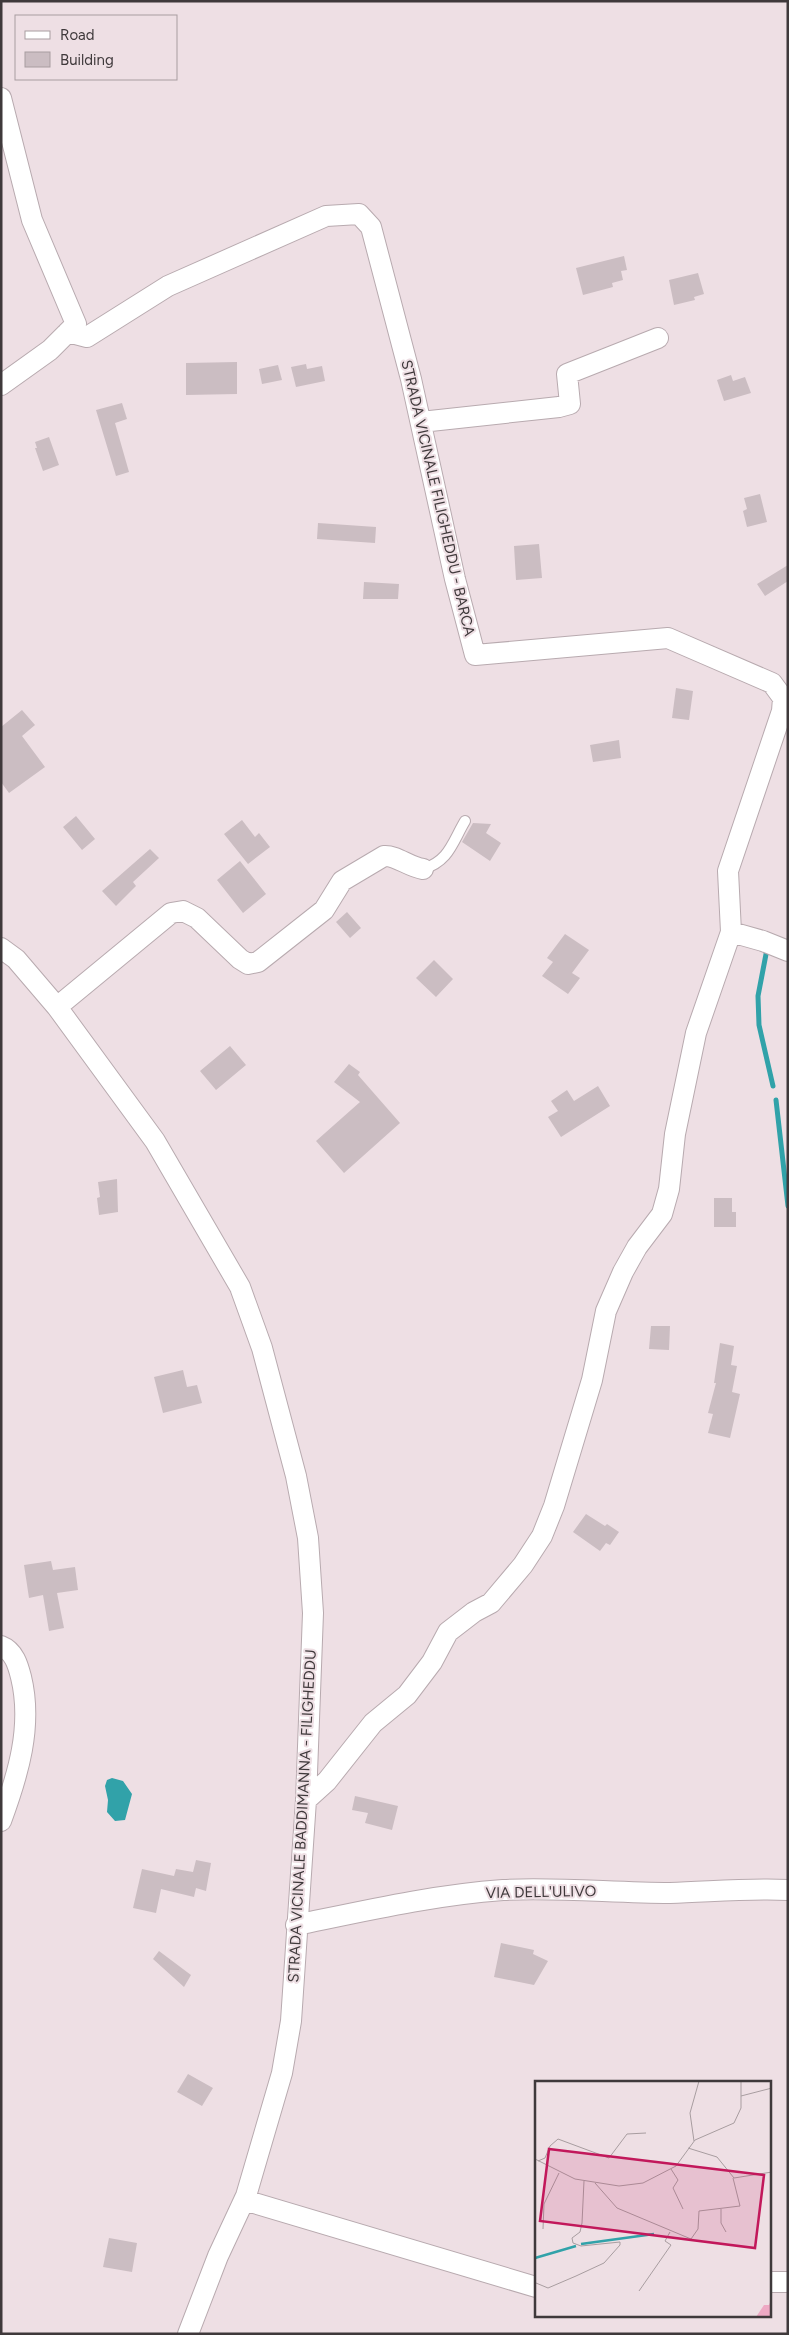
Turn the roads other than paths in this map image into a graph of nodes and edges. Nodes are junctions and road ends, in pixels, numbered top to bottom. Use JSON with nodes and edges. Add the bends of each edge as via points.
{"nodes":[{"id":1,"x":1,"y":98,"type":"edge"},
{"id":2,"x":68,"y":332,"type":"junction"},
{"id":3,"x":658,"y":338,"type":"dead end"},
{"id":4,"x":1,"y":385,"type":"edge"},
{"id":5,"x":421,"y":422,"type":"junction"},
{"id":6,"x":465,"y":822,"type":"dead end"},
{"id":7,"x":423,"y":869,"type":"joint"},
{"id":8,"x":731,"y":932,"type":"junction"},
{"id":9,"x":1,"y":948,"type":"edge"},
{"id":10,"x":788,"y":952,"type":"edge"},
{"id":11,"x":57,"y":1007,"type":"junction"},
{"id":12,"x":1,"y":1646,"type":"edge"},
{"id":13,"x":306,"y":1800,"type":"junction"},
{"id":14,"x":1,"y":1821,"type":"edge"},
{"id":15,"x":788,"y":1890,"type":"edge"},
{"id":16,"x":296,"y":1925,"type":"junction"},
{"id":17,"x":244,"y":2200,"type":"junction"},
{"id":18,"x":772,"y":2282,"type":"edge"},
{"id":19,"x":788,"y":2282,"type":"edge"},
{"id":20,"x":535,"y":2287,"type":"edge"},
{"id":21,"x":188,"y":2334,"type":"edge"}],
"edges":[{"from":1,"to":2,"type":"street","via":[[32,220],[76,324]]},
{"from":2,"to":4,"type":"street","via":[[50,350]]},
{"from":2,"to":5,"type":"street","name":"STRADA VICINALE FILIGHEDDU - BARCA","via":[[87,336],[168,286],[326,216],[359,214],[371,227]]},
{"from":3,"to":5,"type":"street","via":[[566,374],[570,404],[560,408]]},
{"from":5,"to":8,"type":"street","name":"STRADA VICINALE FILIGHEDDU - BARCA","via":[[475,655],[668,638],[772,683],[779,690],[783,698],[782,711],[728,871]]},
{"from":6,"to":7,"type":"lane","via":[[446,856],[436,865]]},
{"from":7,"to":11,"type":"street","via":[[390,855],[384,856],[342,881],[324,910],[258,962],[248,964],[198,918],[183,911],[171,913]]},
{"from":8,"to":10,"type":"street"},
{"from":8,"to":13,"type":"street","name":"STRADA VICINALE FILIGHEDDU - BARCA","via":[[696,1033],[662,1214],[637,1247],[606,1311],[592,1380],[542,1536],[491,1603],[448,1632],[432,1662],[407,1695],[373,1723],[327,1781]]},
{"from":9,"to":11,"type":"street","name":"STRADA VICINALE BADDIMANNA - FILIGHEDDU","via":[[16,959]]},
{"from":11,"to":13,"type":"street","name":"STRADA VICINALE BADDIMANNA - FILIGHEDDU","via":[[155,1141],[240,1287],[262,1348],[296,1476],[308,1538],[313,1613]]},
{"from":12,"to":14,"type":"street","via":[[18,1662],[24,1688],[26,1729],[14,1786]]},
{"from":13,"to":16,"type":"street","name":"STRADA VICINALE BADDIMANNA - FILIGHEDDU"},
{"from":15,"to":16,"type":"street","name":"VIA DELL'ULIVO","via":[[638,1893],[503,1890],[400,1904]]},
{"from":16,"to":17,"type":"street","name":"STRADA VICINALE BADDIMANNA - FILIGHEDDU","via":[[291,2022],[282,2073]]},
{"from":17,"to":20,"type":"street"},
{"from":17,"to":21,"type":"street","name":"STRADA VICINALE BADDIMANNA - FILIGHEDDU"},
{"from":18,"to":19,"type":"street"}]}
